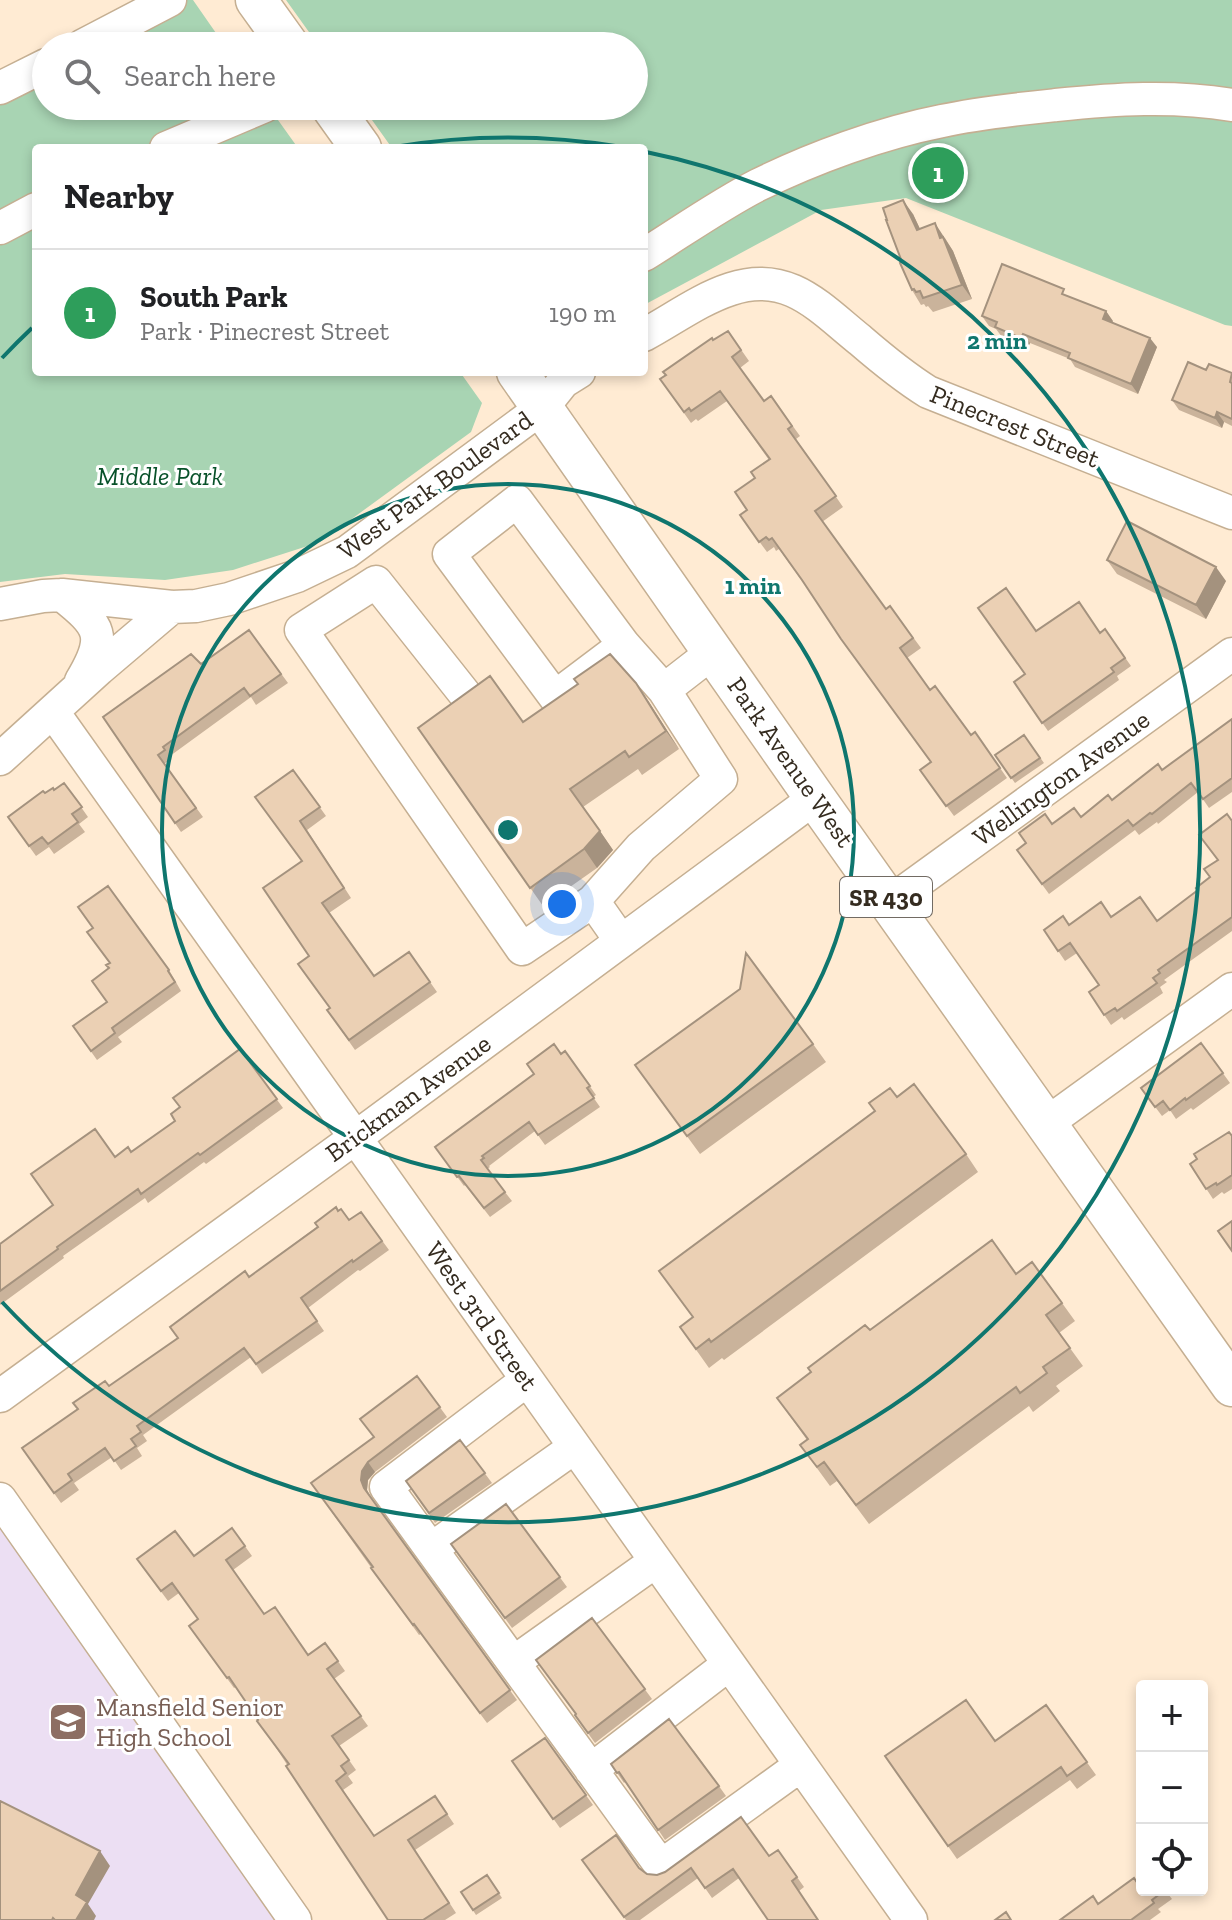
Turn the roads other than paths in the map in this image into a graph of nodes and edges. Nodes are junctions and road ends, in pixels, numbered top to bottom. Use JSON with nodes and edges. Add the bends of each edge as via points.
{"nodes":[{"id":1,"x":170,"y":0,"type":"edge"},
{"id":2,"x":256,"y":0,"type":"edge"},
{"id":3,"x":109,"y":32,"type":"edge"},
{"id":4,"x":279,"y":32,"type":"edge"},
{"id":5,"x":32,"y":72,"type":"edge"},
{"id":6,"x":0,"y":88,"type":"edge"},
{"id":7,"x":1232,"y":105,"type":"edge"},
{"id":8,"x":232,"y":120,"type":"edge"},
{"id":9,"x":341,"y":120,"type":"edge"},
{"id":10,"x":175,"y":144,"type":"edge"},
{"id":11,"x":358,"y":144,"type":"edge"},
{"id":12,"x":32,"y":211,"type":"edge"},
{"id":13,"x":0,"y":228,"type":"edge"},
{"id":14,"x":648,"y":253,"type":"edge"},
{"id":15,"x":648,"y":333,"type":"edge"},
{"id":16,"x":520,"y":376,"type":"edge"},
{"id":17,"x":573,"y":376,"type":"edge"},
{"id":18,"x":543,"y":407,"type":"junction"},
{"id":19,"x":1232,"y":513,"type":"edge"},
{"id":20,"x":347,"y":552,"type":"junction"},
{"id":21,"x":376,"y":582,"type":"junction"},
{"id":22,"x":62,"y":595,"type":"junction"},
{"id":23,"x":0,"y":604,"type":"edge"},
{"id":24,"x":172,"y":607,"type":"junction"},
{"id":25,"x":624,"y":645,"type":"junction"},
{"id":26,"x":713,"y":652,"type":"junction"},
{"id":27,"x":1232,"y":654,"type":"edge"},
{"id":28,"x":664,"y":690,"type":"junction"},
{"id":29,"x":464,"y":693,"type":"edge"},
{"id":30,"x":64,"y":702,"type":"junction"},
{"id":31,"x":0,"y":759,"type":"edge"},
{"id":32,"x":815,"y":798,"type":"junction"},
{"id":33,"x":593,"y":901,"type":"junction"},
{"id":34,"x":890,"y":902,"type":"junction"},
{"id":35,"x":621,"y":941,"type":"junction"},
{"id":36,"x":1232,"y":989,"type":"edge"},
{"id":37,"x":1047,"y":1123,"type":"junction"},
{"id":38,"x":355,"y":1138,"type":"junction"},
{"id":39,"x":1230,"y":1379,"type":"edge"},
{"id":40,"x":527,"y":1380,"type":"junction"},
{"id":41,"x":0,"y":1396,"type":"edge"},
{"id":42,"x":575,"y":1447,"type":"junction"},
{"id":43,"x":0,"y":1499,"type":"edge"},
{"id":44,"x":431,"y":1549,"type":"junction"},
{"id":45,"x":656,"y":1561,"type":"junction"},
{"id":46,"x":514,"y":1662,"type":"junction"},
{"id":47,"x":729,"y":1664,"type":"junction"},
{"id":48,"x":801,"y":1765,"type":"junction"},
{"id":49,"x":591,"y":1770,"type":"junction"},
{"id":50,"x":295,"y":1920,"type":"edge"},
{"id":51,"x":911,"y":1920,"type":"edge"}],
"edges":[{"from":1,"to":3,"type":"street"},
{"from":2,"to":4,"type":"main road"},
{"from":5,"to":6,"type":"street"},
{"from":7,"to":14,"type":"street","via":[[1165,98],[1104,100],[938,121],[881,136],[783,174]]},
{"from":8,"to":10,"type":"street"},
{"from":9,"to":11,"type":"main road"},
{"from":12,"to":13,"type":"street"},
{"from":15,"to":19,"type":"street","name":"Pinecrest Street","via":[[732,288],[782,285],[824,309],[928,392]]},
{"from":16,"to":18,"type":"main road","name":"Park Avenue West","number":"SR 430"},
{"from":17,"to":18,"type":"street"},
{"from":18,"to":20,"type":"street","name":"West Park Boulevard"},
{"from":18,"to":26,"type":"main road","name":"Park Avenue West","number":"SR 430"},
{"from":20,"to":21,"type":"street"},
{"from":20,"to":24,"type":"street","name":"West Park Boulevard","via":[[229,599]]},
{"from":21,"to":29,"type":"street"},
{"from":21,"to":33,"type":"street","via":[[301,630],[522,949]]},
{"from":22,"to":23,"type":"street","name":"West Park Boulevard"},
{"from":22,"to":24,"type":"street","name":"West Park Boulevard"},
{"from":22,"to":30,"type":"street","via":[[95,627],[98,644],[93,661]]},
{"from":24,"to":30,"type":"street"},
{"from":25,"to":25,"type":"street","via":[[517,501],[449,554],[555,697]]},
{"from":25,"to":28,"type":"street"},
{"from":26,"to":28,"type":"street"},
{"from":26,"to":32,"type":"main road","name":"Park Avenue West","number":"SR 430"},
{"from":27,"to":34,"type":"street","name":"Wellington Avenue"},
{"from":28,"to":33,"type":"street","via":[[721,779],[641,847]]},
{"from":30,"to":31,"type":"street"},
{"from":30,"to":38,"type":"street","name":"West 3rd Street"},
{"from":32,"to":34,"type":"main road","name":"Park Avenue West","number":"SR 430"},
{"from":32,"to":35,"type":"street","name":"Brickman Avenue"},
{"from":33,"to":35,"type":"street"},
{"from":34,"to":37,"type":"main road","name":"Park Avenue West","number":"SR 430"},
{"from":35,"to":38,"type":"street","name":"Brickman Avenue"},
{"from":36,"to":37,"type":"street"},
{"from":37,"to":39,"type":"main road","name":"Park Avenue West","number":"SR 430"},
{"from":38,"to":40,"type":"street","name":"West 3rd Street"},
{"from":38,"to":41,"type":"street","name":"Brickman Avenue"},
{"from":40,"to":42,"type":"street","name":"West 3rd Street"},
{"from":40,"to":44,"type":"street","via":[[386,1487]]},
{"from":42,"to":44,"type":"street"},
{"from":42,"to":45,"type":"street","name":"West 3rd Street"},
{"from":43,"to":50,"type":"street"},
{"from":44,"to":46,"type":"street"},
{"from":45,"to":46,"type":"street"},
{"from":45,"to":47,"type":"street","name":"West 3rd Street"},
{"from":46,"to":49,"type":"street"},
{"from":47,"to":48,"type":"street","name":"West 3rd Street"},
{"from":47,"to":49,"type":"street"},
{"from":48,"to":49,"type":"street","via":[[661,1866]]},
{"from":48,"to":51,"type":"street","name":"West 3rd Street"}]}
